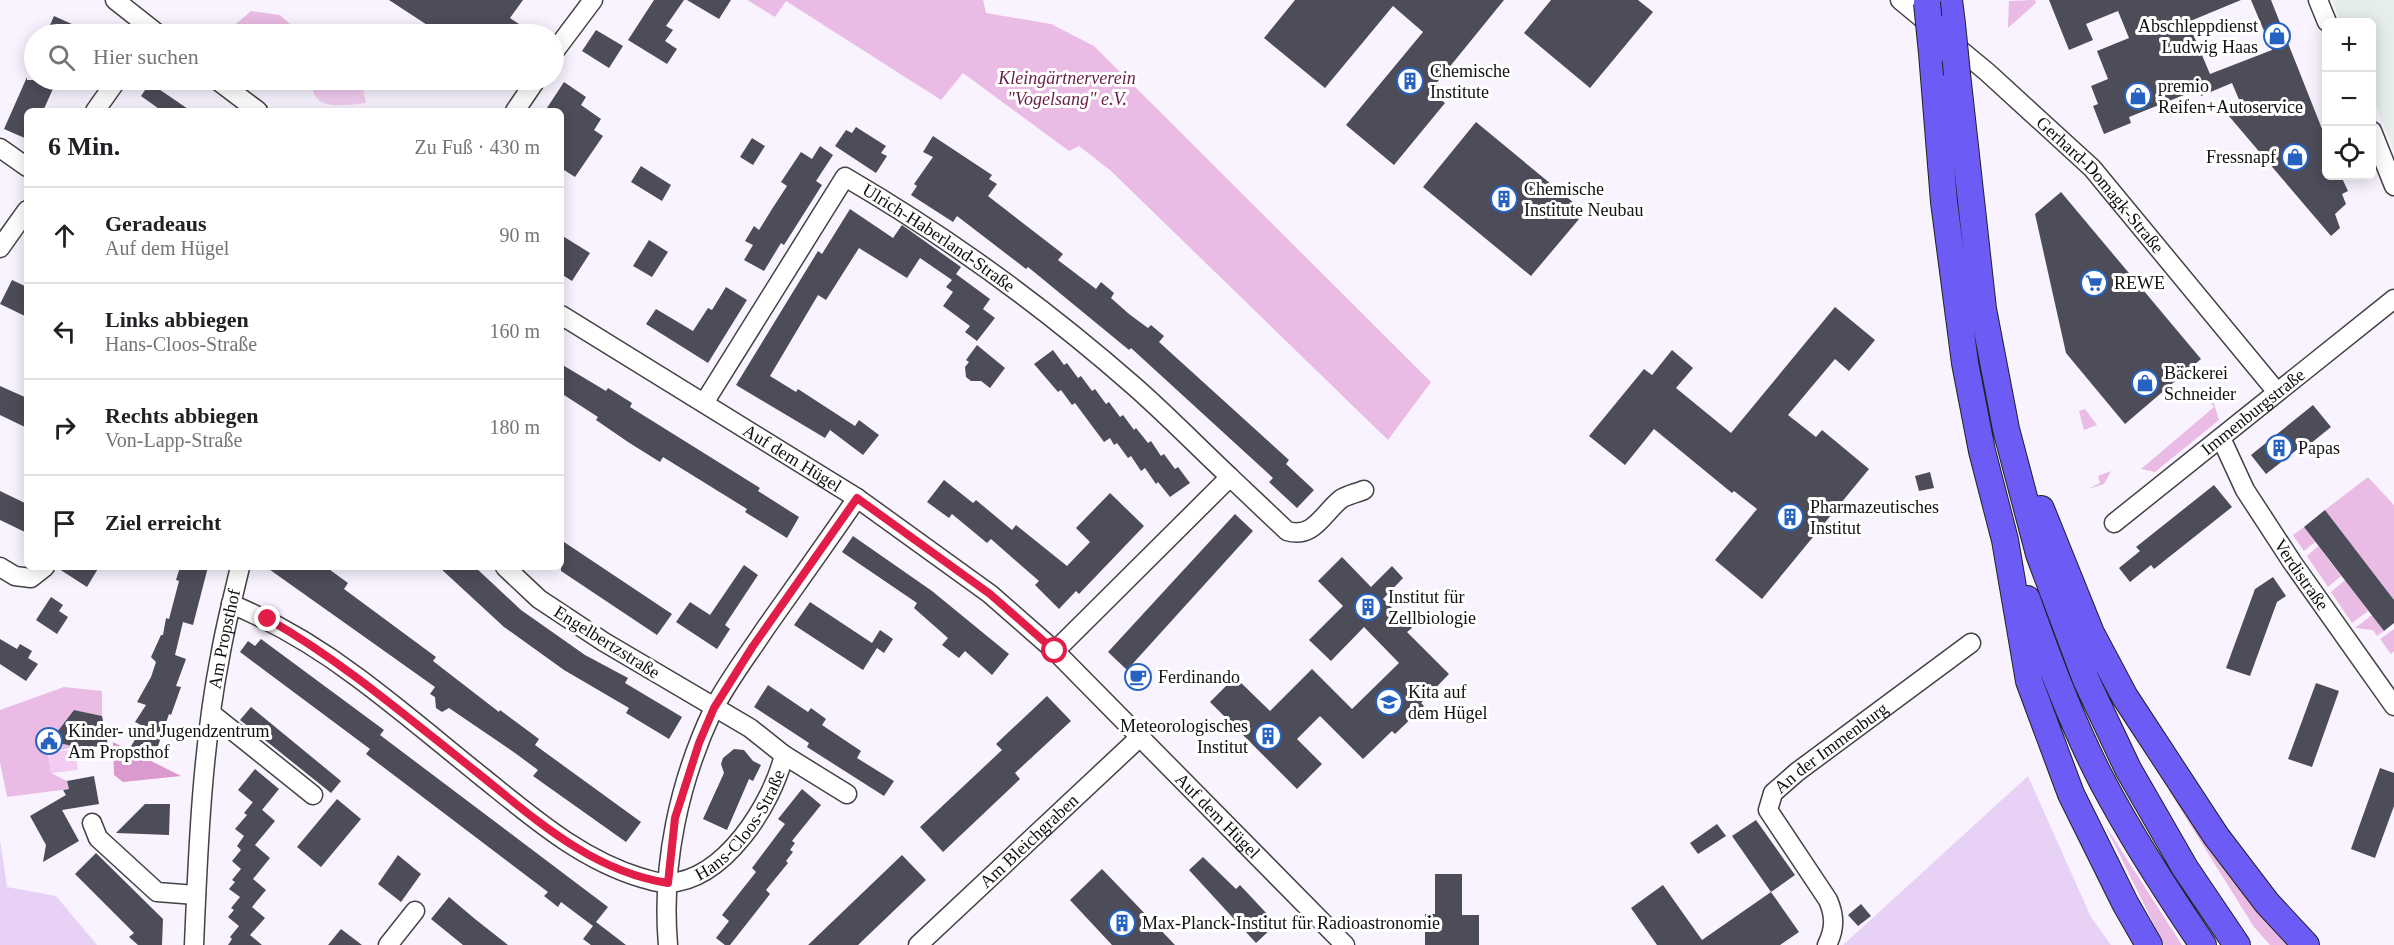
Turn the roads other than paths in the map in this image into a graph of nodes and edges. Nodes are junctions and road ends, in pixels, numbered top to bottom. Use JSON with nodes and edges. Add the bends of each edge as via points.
{"nodes":[{"id":1,"x":115,"y":0,"type":"edge"},
{"id":2,"x":593,"y":0,"type":"edge"},
{"id":3,"x":1900,"y":0,"type":"edge"},
{"id":4,"x":2318,"y":0,"type":"edge"},
{"id":5,"x":1939,"y":7,"type":"edge"},
{"id":6,"x":2325,"y":18,"type":"edge"},
{"id":7,"x":143,"y":24,"type":"edge"},
{"id":8,"x":564,"y":39,"type":"edge"},
{"id":9,"x":110,"y":90,"type":"edge"},
{"id":10,"x":230,"y":90,"type":"edge"},
{"id":11,"x":529,"y":90,"type":"edge"},
{"id":12,"x":97,"y":108,"type":"edge"},
{"id":13,"x":254,"y":108,"type":"edge"},
{"id":14,"x":517,"y":108,"type":"edge"},
{"id":15,"x":2376,"y":141,"type":"edge"},
{"id":16,"x":0,"y":148,"type":"edge"},
{"id":17,"x":24,"y":165,"type":"edge"},
{"id":18,"x":2394,"y":186,"type":"edge"},
{"id":19,"x":24,"y":214,"type":"edge"},
{"id":20,"x":0,"y":248,"type":"edge"},
{"id":21,"x":2394,"y":299,"type":"edge"},
{"id":22,"x":564,"y":317,"type":"edge"},
{"id":23,"x":2277,"y":392,"type":"junction"},
{"id":24,"x":704,"y":403,"type":"junction"},
{"id":25,"x":2006,"y":429,"type":"junction"},
{"id":26,"x":2221,"y":438,"type":"junction"},
{"id":27,"x":1230,"y":477,"type":"junction"},
{"id":28,"x":1364,"y":490,"type":"dead end"},
{"id":29,"x":857,"y":498,"type":"junction"},
{"id":30,"x":2114,"y":523,"type":"dead end"},
{"id":31,"x":2005,"y":540,"type":"junction"},
{"id":32,"x":0,"y":567,"type":"edge"},
{"id":33,"x":42,"y":570,"type":"edge"},
{"id":34,"x":239,"y":570,"type":"edge"},
{"id":35,"x":508,"y":570,"type":"edge"},
{"id":36,"x":231,"y":604,"type":"junction"},
{"id":37,"x":1971,"y":643,"type":"dead end"},
{"id":38,"x":1055,"y":651,"type":"junction"},
{"id":39,"x":2394,"y":706,"type":"edge"},
{"id":40,"x":714,"y":708,"type":"junction"},
{"id":41,"x":212,"y":714,"type":"junction"},
{"id":42,"x":1140,"y":737,"type":"junction"},
{"id":43,"x":784,"y":755,"type":"junction"},
{"id":44,"x":847,"y":794,"type":"dead end"},
{"id":45,"x":313,"y":795,"type":"dead end"},
{"id":46,"x":92,"y":823,"type":"dead end"},
{"id":47,"x":668,"y":883,"type":"junction"},
{"id":48,"x":196,"y":895,"type":"junction"},
{"id":49,"x":415,"y":911,"type":"dead end"},
{"id":50,"x":399,"y":941,"type":"edge"},
{"id":51,"x":194,"y":945,"type":"edge"},
{"id":52,"x":668,"y":945,"type":"edge"},
{"id":53,"x":918,"y":945,"type":"edge"},
{"id":54,"x":1345,"y":945,"type":"edge"},
{"id":55,"x":1827,"y":945,"type":"edge"},
{"id":56,"x":2149,"y":945,"type":"edge"},
{"id":57,"x":2203,"y":945,"type":"edge"},
{"id":58,"x":2237,"y":945,"type":"edge"},
{"id":59,"x":2306,"y":945,"type":"edge"}],
"edges":[{"from":1,"to":7,"type":"street"},
{"from":2,"to":8,"type":"street"},
{"from":3,"to":23,"type":"street","name":"Gerhard-Domagk-Straße","via":[[1987,72],[2092,168]]},
{"from":4,"to":6,"type":"street"},
{"from":5,"to":25,"type":"highway","bridge":true,"via":[[1956,74],[1983,309]]},
{"from":5,"to":31,"type":"highway","bridge":true,"via":[[1932,53],[1944,202],[1965,363],[1982,452]]},
{"from":9,"to":12,"type":"street"},
{"from":10,"to":13,"type":"street"},
{"from":11,"to":14,"type":"street"},
{"from":15,"to":18,"type":"street"},
{"from":16,"to":17,"type":"street"},
{"from":19,"to":20,"type":"street"},
{"from":21,"to":23,"type":"street","name":"Immenburgstraße"},
{"from":22,"to":24,"type":"street","name":"Auf dem Hügel"},
{"from":23,"to":26,"type":"street","name":"Immenburgstraße"},
{"from":24,"to":27,"type":"street","name":"Ulrich-Haberland-Straße","via":[[845,177],[1001,279],[1134,386]]},
{"from":24,"to":29,"type":"street","name":"Auf dem Hügel"},
{"from":25,"to":58,"type":"highway","via":[[2039,554],[2086,680],[2128,770],[2185,868]]},
{"from":25,"to":59,"type":"highway","via":[[2091,633],[2125,697],[2216,836],[2267,903]]},
{"from":26,"to":30,"type":"street","name":"Immenburgstraße"},
{"from":26,"to":39,"type":"street","name":"Verdistraße","via":[[2245,490],[2268,526]]},
{"from":27,"to":28,"type":"street","name":"Ulrich-Haberland-Straße","via":[[1287,531],[1298,534],[1310,531],[1343,498]]},
{"from":27,"to":38,"type":"street"},
{"from":29,"to":38,"type":"street","name":"Auf dem Hügel","via":[[990,594]]},
{"from":29,"to":40,"type":"street","name":"Hans-Cloos-Straße"},
{"from":31,"to":56,"type":"highway","via":[[2029,681],[2071,794]]},
{"from":31,"to":57,"type":"highway","via":[[2053,671],[2102,780]]},
{"from":32,"to":33,"type":"street","via":[[15,576],[31,578]]},
{"from":34,"to":36,"type":"street","name":"Am Propsthof"},
{"from":35,"to":40,"type":"street","name":"Engelbertzstraße","via":[[539,599]]},
{"from":36,"to":41,"type":"street","name":"Am Propsthof"},
{"from":36,"to":47,"type":"street","via":[[306,640],[559,838],[627,873]]},
{"from":37,"to":55,"type":"street","name":"An der Immenburg","via":[[1773,793],[1768,810],[1833,913]]},
{"from":38,"to":42,"type":"street","name":"Auf dem Hügel"},
{"from":40,"to":43,"type":"street","name":"Hans-Cloos-Straße","via":[[750,728]]},
{"from":40,"to":47,"type":"street","name":"Hans-Cloos-Straße","via":[[675,818]]},
{"from":41,"to":45,"type":"street","name":"Am Propsthof"},
{"from":41,"to":48,"type":"street","name":"Am Propsthof"},
{"from":42,"to":53,"type":"street","name":"Am Bleichgraben"},
{"from":42,"to":54,"type":"street","name":"Auf dem Hügel"},
{"from":43,"to":44,"type":"street"},
{"from":43,"to":47,"type":"street","name":"Hans-Cloos-Straße","via":[[761,812],[732,848],[710,868]]},
{"from":46,"to":48,"type":"street","via":[[99,838],[157,892]]},
{"from":47,"to":52,"type":"street","name":"Hans-Cloos-Straße"},
{"from":48,"to":51,"type":"street","name":"Am Propsthof"},
{"from":49,"to":50,"type":"street"}]}
